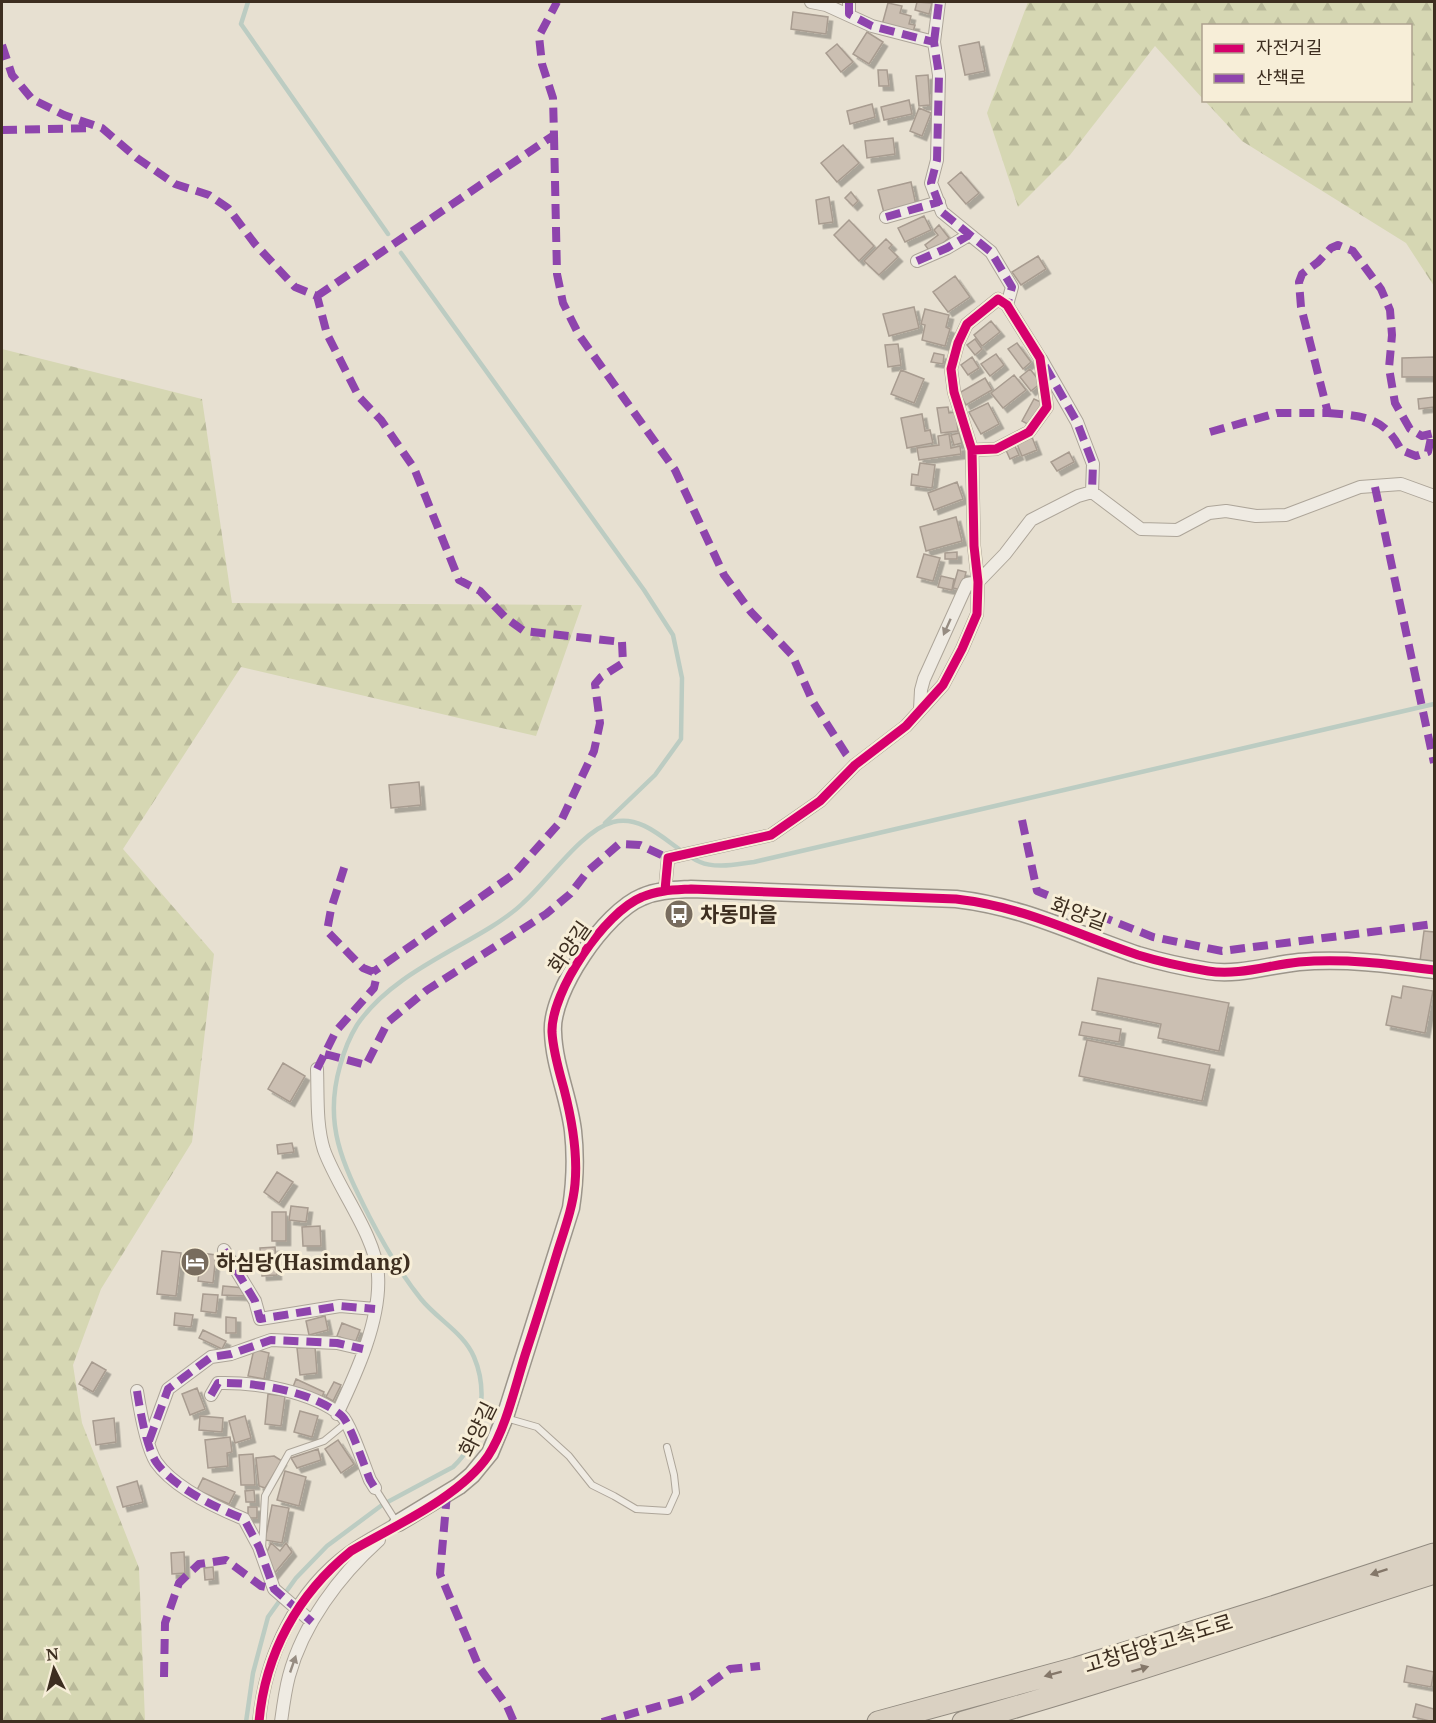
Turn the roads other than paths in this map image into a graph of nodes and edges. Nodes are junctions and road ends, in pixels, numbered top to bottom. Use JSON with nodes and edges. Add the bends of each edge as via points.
{"nodes":[{"id":1,"x":811,"y":2,"type":"edge"},
{"id":2,"x":939,"y":2,"type":"edge"},
{"id":3,"x":849,"y":8,"type":"edge"},
{"id":4,"x":934,"y":42,"type":"junction"},
{"id":5,"x":939,"y":202,"type":"junction"},
{"id":6,"x":886,"y":217,"type":"dead end"},
{"id":7,"x":969,"y":235,"type":"junction"},
{"id":8,"x":917,"y":261,"type":"dead end"},
{"id":9,"x":1007,"y":305,"type":"junction"},
{"id":10,"x":1040,"y":358,"type":"junction"},
{"id":11,"x":972,"y":450,"type":"junction"},
{"id":12,"x":1092,"y":492,"type":"junction"},
{"id":13,"x":1434,"y":496,"type":"edge"},
{"id":14,"x":978,"y":582,"type":"junction"},
{"id":15,"x":920,"y":709,"type":"junction"},
{"id":16,"x":665,"y":890,"type":"junction"},
{"id":17,"x":1434,"y":970,"type":"edge"},
{"id":18,"x":317,"y":1069,"type":"dead end"},
{"id":19,"x":224,"y":1250,"type":"dead end"},
{"id":20,"x":375,"y":1309,"type":"junction"},
{"id":21,"x":363,"y":1349,"type":"junction"},
{"id":22,"x":136,"y":1391,"type":"dead end"},
{"id":23,"x":211,"y":1395,"type":"dead end"},
{"id":24,"x":337,"y":1414,"type":"junction"},
{"id":25,"x":505,"y":1418,"type":"junction"},
{"id":26,"x":346,"y":1423,"type":"junction"},
{"id":27,"x":148,"y":1441,"type":"junction"},
{"id":28,"x":667,"y":1447,"type":"dead end"},
{"id":29,"x":375,"y":1488,"type":"joint"},
{"id":30,"x":393,"y":1516,"type":"junction"},
{"id":31,"x":1434,"y":1554,"type":"edge"},
{"id":32,"x":262,"y":1555,"type":"junction"},
{"id":33,"x":1434,"y":1573,"type":"edge"},
{"id":34,"x":293,"y":1607,"type":"junction"},
{"id":35,"x":312,"y":1622,"type":"junction"},
{"id":36,"x":259,"y":1722,"type":"edge"},
{"id":37,"x":281,"y":1722,"type":"edge"},
{"id":38,"x":878,"y":1722,"type":"edge"},
{"id":39,"x":963,"y":1722,"type":"edge"}],
"edges":[{"from":1,"to":3,"type":"street"},
{"from":2,"to":4,"type":"street"},
{"from":3,"to":4,"type":"street","via":[[872,26]]},
{"from":4,"to":5,"type":"street","via":[[939,75],[937,160],[932,183]]},
{"from":5,"to":6,"type":"street"},
{"from":5,"to":7,"type":"street","via":[[942,212]]},
{"from":7,"to":8,"type":"street"},
{"from":7,"to":9,"type":"street","via":[[991,252],[1012,287]]},
{"from":9,"to":10,"type":"street"},
{"from":9,"to":11,"type":"street","via":[[998,299],[967,324],[951,369]]},
{"from":10,"to":11,"type":"street","via":[[1047,407],[1029,432],[996,449]]},
{"from":10,"to":12,"type":"street","via":[[1077,422],[1093,464]]},
{"from":11,"to":14,"type":"street"},
{"from":12,"to":13,"type":"street","via":[[1141,529],[1177,530],[1209,513],[1286,515],[1360,487],[1401,484]]},
{"from":12,"to":14,"type":"street","via":[[1031,520]]},
{"from":14,"to":15,"type":"street","via":[[977,614],[962,649],[943,685]]},
{"from":14,"to":15,"type":"street","one_way":true,"via":[[968,584],[946,628],[924,679]]},
{"from":15,"to":16,"type":"street","via":[[906,726],[855,765],[820,801],[771,835],[668,858]]},
{"from":16,"to":17,"type":"street","name":"화양길","via":[[986,902],[1173,965],[1213,971],[1333,960]]},
{"from":16,"to":25,"type":"street","name":"화양길","via":[[643,896],[612,918],[590,945],[555,1008],[552,1031],[573,1130],[575,1184],[565,1228]]},
{"from":18,"to":20,"type":"street","via":[[324,1148],[370,1242],[378,1274]]},
{"from":19,"to":20,"type":"street","via":[[255,1301],[260,1318],[340,1306]]},
{"from":20,"to":21,"type":"street"},
{"from":21,"to":24,"type":"street"},
{"from":21,"to":27,"type":"street","via":[[337,1343],[271,1340],[211,1357],[168,1389]]},
{"from":22,"to":27,"type":"street"},
{"from":23,"to":24,"type":"street","via":[[218,1383],[254,1385],[299,1393]]},
{"from":24,"to":26,"type":"street"},
{"from":25,"to":28,"type":"lane","via":[[537,1427],[569,1456],[592,1485],[636,1509],[668,1511],[676,1493]]},
{"from":25,"to":30,"type":"street","name":"화양길","via":[[490,1453],[472,1475],[430,1505]]},
{"from":26,"to":29,"type":"street"},
{"from":26,"to":32,"type":"lane","via":[[324,1441],[289,1453],[265,1496]]},
{"from":27,"to":32,"type":"street","via":[[155,1461],[176,1483],[244,1519]]},
{"from":29,"to":30,"type":"lane"},
{"from":30,"to":34,"type":"street","name":"화양길","via":[[335,1563]]},
{"from":30,"to":35,"type":"street","name":"화양길"},
{"from":31,"to":38,"type":"highway","name":"고창담양고속도로","one_way":true,"via":[[1076,1668]]},
{"from":32,"to":34,"type":"street","via":[[274,1589]]},
{"from":39,"to":33,"type":"highway","name":"고창담양고속도로","one_way":true,"via":[[1198,1652]]},
{"from":34,"to":35,"type":"street"},
{"from":34,"to":36,"type":"street","name":"화양길","via":[[266,1680]]},
{"from":37,"to":35,"type":"street","name":"화양길","one_way":true,"via":[[289,1676]]}]}
